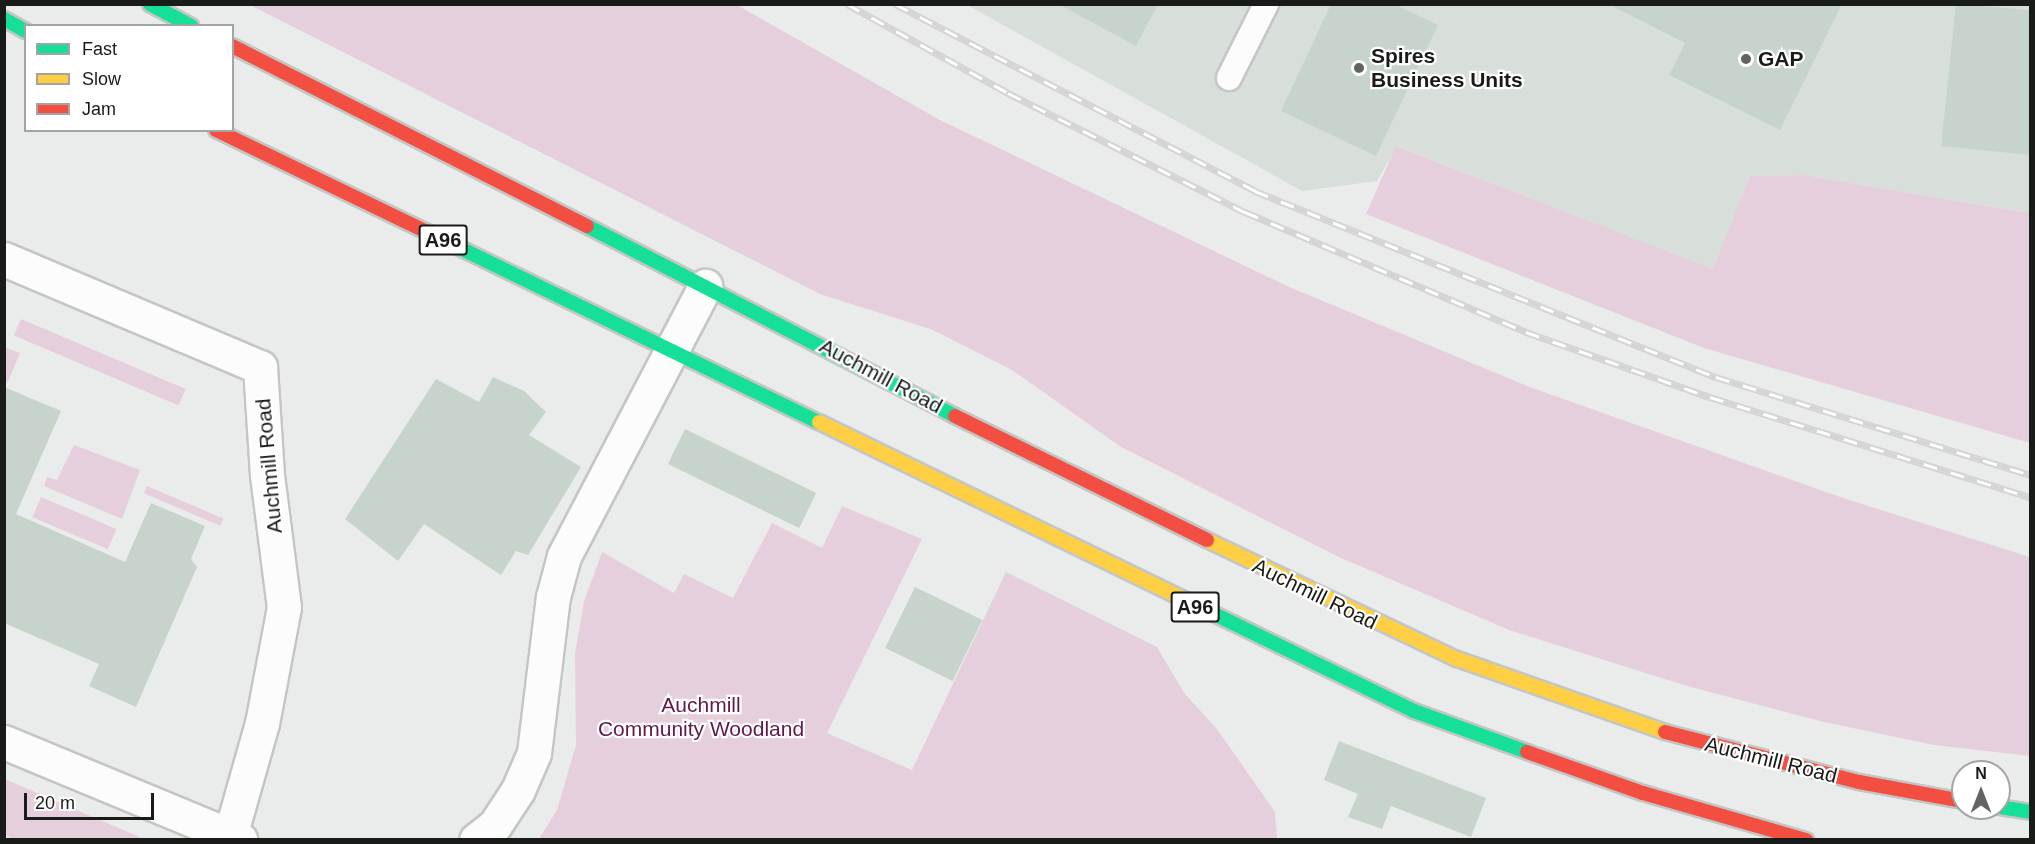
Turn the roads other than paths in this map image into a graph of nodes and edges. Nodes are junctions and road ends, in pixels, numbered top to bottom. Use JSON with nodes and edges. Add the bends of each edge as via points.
{"nodes":[{"id":1,"x":150,"y":4,"type":"edge"},
{"id":2,"x":1266,"y":4,"type":"edge"},
{"id":3,"x":4,"y":19,"type":"edge"},
{"id":4,"x":187,"y":24,"type":"edge"},
{"id":5,"x":24,"y":29,"type":"edge"},
{"id":6,"x":234,"y":47,"type":"edge"},
{"id":7,"x":1229,"y":78,"type":"dead end"},
{"id":8,"x":220,"y":132,"type":"edge"},
{"id":9,"x":4,"y":259,"type":"edge"},
{"id":10,"x":705,"y":286,"type":"junction"},
{"id":11,"x":669,"y":350,"type":"junction"},
{"id":12,"x":4,"y":742,"type":"edge"},
{"id":13,"x":1951,"y":799,"type":"edge"},
{"id":14,"x":2011,"y":809,"type":"edge"},
{"id":15,"x":2031,"y":812,"type":"edge"},
{"id":16,"x":1744,"y":831,"type":"edge"},
{"id":17,"x":236,"y":838,"type":"edge"},
{"id":18,"x":476,"y":840,"type":"edge"},
{"id":19,"x":1806,"y":840,"type":"edge"}],
"edges":[{"from":1,"to":4,"type":"main road"},
{"from":2,"to":7,"type":"lane"},
{"from":3,"to":5,"type":"main road"},
{"from":6,"to":10,"type":"main road","name":"Auchmill Road"},
{"from":8,"to":11,"type":"main road","number":"A96"},
{"from":9,"to":17,"type":"street","name":"Auchmill Road","via":[[260,367],[267,475],[284,607]]},
{"from":10,"to":11,"type":"street"},
{"from":10,"to":13,"type":"main road","name":"Auchmill Road","via":[[1023,452],[1354,614],[1457,659],[1666,732],[1859,782]]},
{"from":11,"to":16,"type":"main road","number":"A96","via":[[1414,711]]},
{"from":11,"to":18,"type":"street","via":[[564,556],[553,597],[534,753],[495,825]]},
{"from":12,"to":17,"type":"street","name":"Auchmill Road"},
{"from":14,"to":15,"type":"main road"},
{"from":16,"to":19,"type":"main road","number":"A96"}]}
